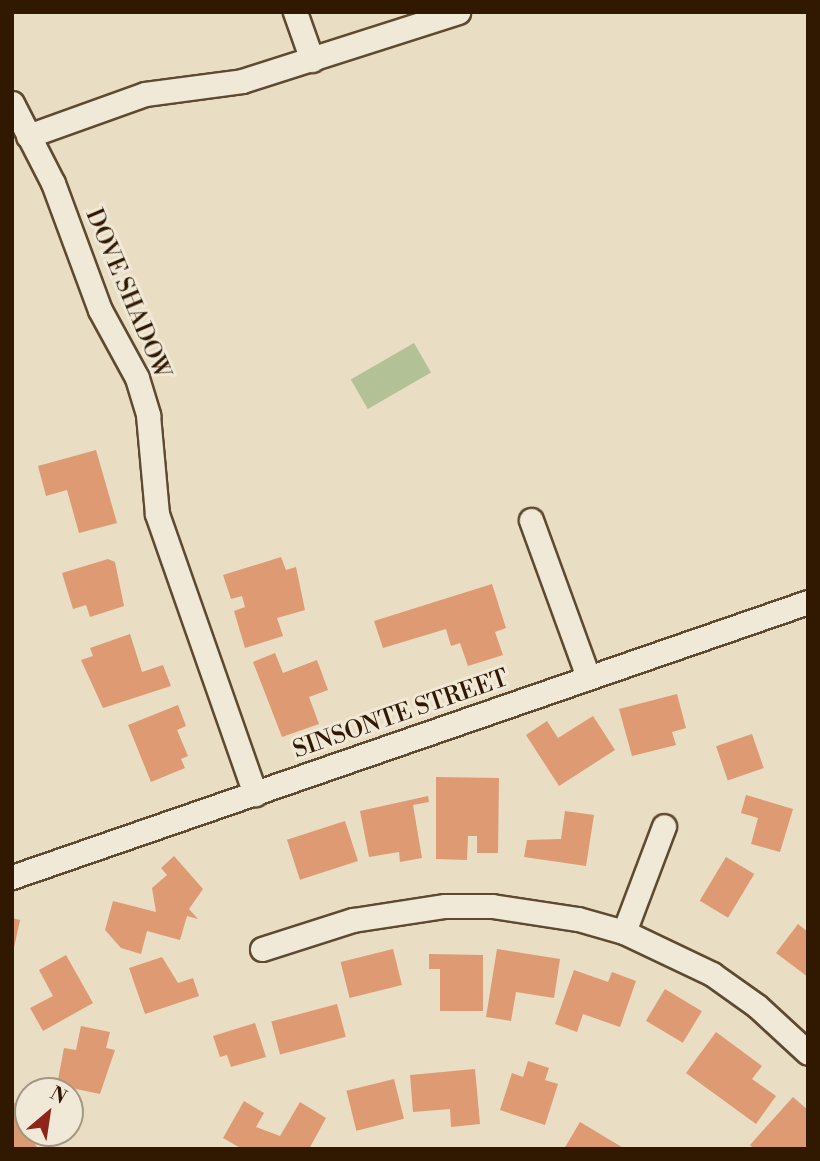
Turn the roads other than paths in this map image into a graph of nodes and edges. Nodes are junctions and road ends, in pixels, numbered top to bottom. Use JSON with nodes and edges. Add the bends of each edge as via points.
{"nodes":[{"id":1,"x":295,"y":12,"type":"edge"},
{"id":2,"x":458,"y":12,"type":"edge"},
{"id":3,"x":312,"y":60,"type":"junction"},
{"id":4,"x":12,"y":103,"type":"edge"},
{"id":5,"x":27,"y":135,"type":"junction"},
{"id":6,"x":531,"y":520,"type":"dead end"},
{"id":7,"x":808,"y":602,"type":"edge"},
{"id":8,"x":588,"y":677,"type":"junction"},
{"id":9,"x":255,"y":794,"type":"junction"},
{"id":10,"x":664,"y":826,"type":"dead end"},
{"id":11,"x":12,"y":877,"type":"edge"},
{"id":12,"x":624,"y":932,"type":"junction"},
{"id":13,"x":262,"y":949,"type":"dead end"},
{"id":14,"x":808,"y":1053,"type":"edge"}],
"edges":[{"from":1,"to":3,"type":"street"},
{"from":2,"to":3,"type":"street"},
{"from":3,"to":5,"type":"street","via":[[242,81],[145,94]]},
{"from":4,"to":5,"type":"street","name":"DOVE SHADOW"},
{"from":5,"to":9,"type":"street","name":"DOVE SHADOW","via":[[53,183],[100,310],[137,378],[148,415],[161,527]]},
{"from":6,"to":8,"type":"street"},
{"from":7,"to":8,"type":"street","name":"SINSONTE STREET"},
{"from":8,"to":9,"type":"street","name":"SINSONTE STREET"},
{"from":9,"to":11,"type":"street","name":"SINSONTE STREET"},
{"from":10,"to":12,"type":"street"},
{"from":12,"to":13,"type":"street","via":[[531,910],[445,906],[353,920]]},
{"from":12,"to":14,"type":"street","via":[[712,974]]}]}
